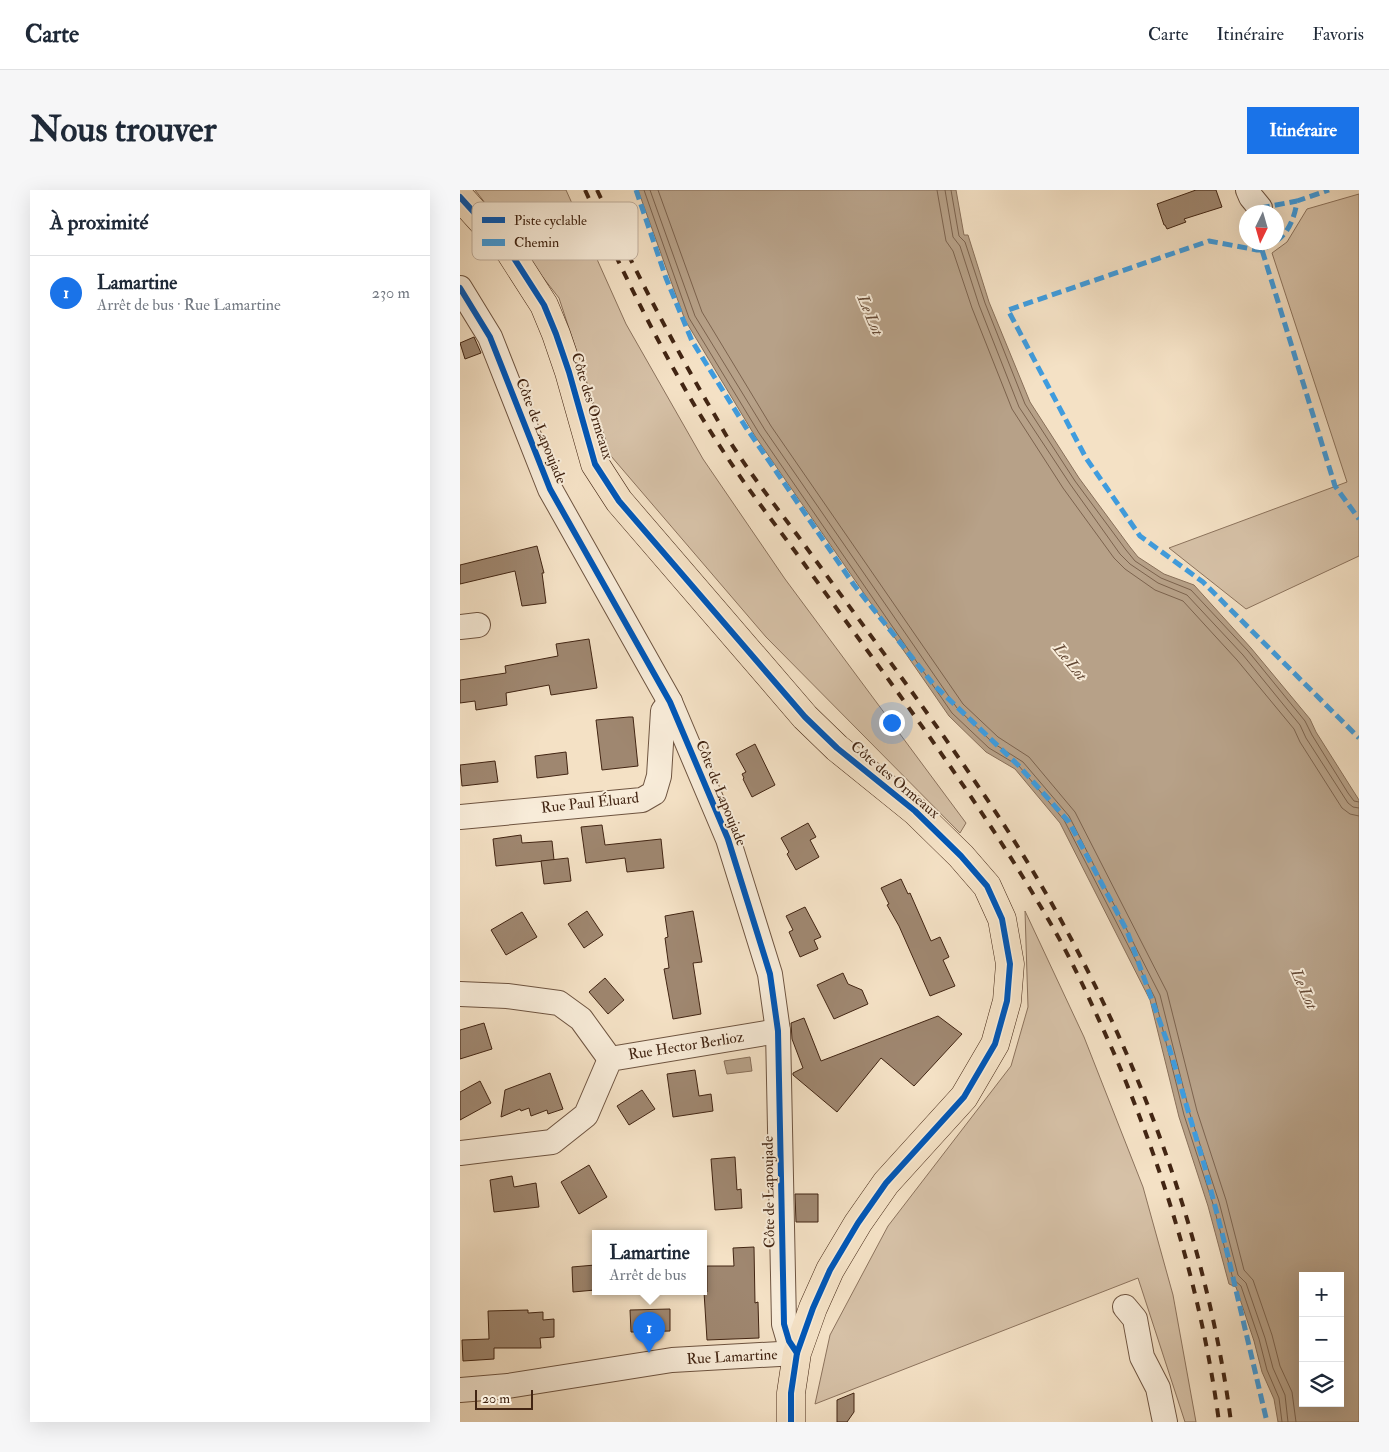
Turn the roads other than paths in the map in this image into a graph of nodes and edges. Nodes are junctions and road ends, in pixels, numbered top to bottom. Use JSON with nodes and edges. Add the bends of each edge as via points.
{"nodes":[{"id":1,"x":460,"y":197,"type":"edge"},
{"id":2,"x":472,"y":210,"type":"edge"},
{"id":3,"x":515,"y":260,"type":"edge"},
{"id":4,"x":460,"y":288,"type":"edge"},
{"id":5,"x":670,"y":702,"type":"junction"},
{"id":6,"x":460,"y":817,"type":"edge"},
{"id":7,"x":460,"y":994,"type":"edge"},
{"id":8,"x":778,"y":1031,"type":"junction"},
{"id":9,"x":610,"y":1058,"type":"junction"},
{"id":10,"x":460,"y":1153,"type":"edge"},
{"id":11,"x":1125,"y":1307,"type":"dead end"},
{"id":12,"x":797,"y":1353,"type":"junction"},
{"id":13,"x":460,"y":1390,"type":"edge"},
{"id":14,"x":791,"y":1422,"type":"edge"},
{"id":15,"x":1165,"y":1422,"type":"edge"}],
"edges":[{"from":1,"to":2,"type":"main road","name":"Côte des Ormeaux"},
{"from":3,"to":12,"type":"main road","name":"Côte des Ormeaux","via":[[544,305],[569,372],[595,464],[619,501],[805,718],[915,811],[962,856],[987,886],[1002,919],[1010,964],[1008,1001],[995,1044],[964,1097],[886,1183],[858,1223],[830,1270]]},
{"from":4,"to":5,"type":"street","name":"Côte de Lapoujade","via":[[490,337],[550,489]]},
{"from":5,"to":6,"type":"street","name":"Rue Paul Éluard","via":[[663,712],[659,776],[654,793],[642,800]]},
{"from":5,"to":8,"type":"street","name":"Côte de Lapoujade","via":[[728,839],[770,974]]},
{"from":7,"to":9,"type":"street","via":[[559,1003],[580,1019]]},
{"from":8,"to":9,"type":"street","name":"Rue Hector Berlioz"},
{"from":8,"to":12,"type":"street","name":"Côte de Lapoujade","via":[[784,1324]]},
{"from":9,"to":10,"type":"street","name":"Rue Hector Berlioz","via":[[586,1115],[552,1142]]},
{"from":11,"to":15,"type":"street","via":[[1135,1319],[1142,1357],[1158,1388]]},
{"from":12,"to":13,"type":"street","name":"Rue Lamartine","via":[[672,1360],[508,1386]]},
{"from":12,"to":14,"type":"main road","name":"Côte des Ormeaux","via":[[791,1393]]}]}
